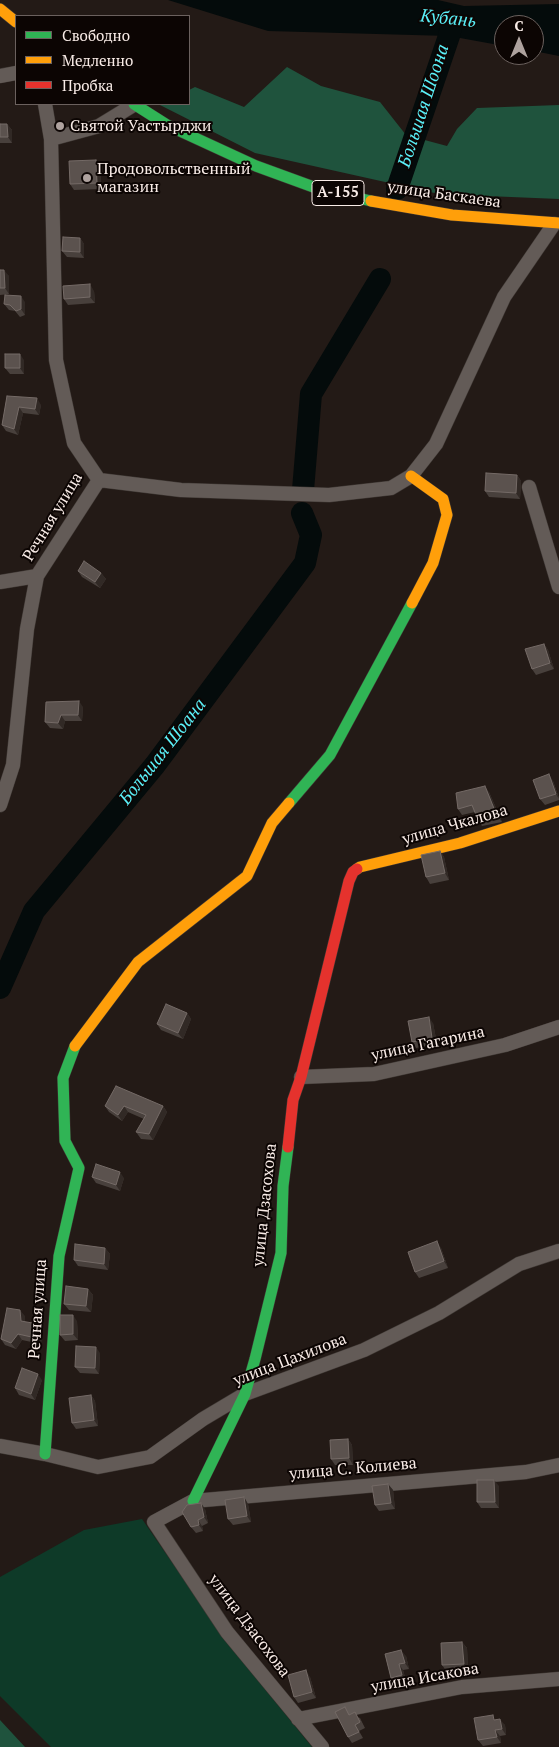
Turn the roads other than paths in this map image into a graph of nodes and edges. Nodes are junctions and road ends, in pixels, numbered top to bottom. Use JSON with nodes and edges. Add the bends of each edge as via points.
{"nodes":[{"id":1,"x":0,"y":9,"type":"edge"},
{"id":2,"x":15,"y":21,"type":"edge"},
{"id":3,"x":15,"y":73,"type":"edge"},
{"id":4,"x":0,"y":76,"type":"edge"},
{"id":5,"x":45,"y":105,"type":"edge"},
{"id":6,"x":133,"y":105,"type":"edge"},
{"id":7,"x":137,"y":105,"type":"edge"},
{"id":8,"x":51,"y":139,"type":"junction"},
{"id":9,"x":557,"y":223,"type":"edge"},
{"id":10,"x":410,"y":476,"type":"junction"},
{"id":11,"x":99,"y":480,"type":"junction"},
{"id":12,"x":529,"y":487,"type":"dead end"},
{"id":13,"x":37,"y":576,"type":"junction"},
{"id":14,"x":0,"y":582,"type":"edge"},
{"id":15,"x":559,"y":587,"type":"edge"},
{"id":16,"x":0,"y":805,"type":"edge"},
{"id":17,"x":559,"y":811,"type":"edge"},
{"id":18,"x":360,"y":867,"type":"joint"},
{"id":19,"x":559,"y":1027,"type":"edge"},
{"id":20,"x":301,"y":1077,"type":"junction"},
{"id":21,"x":559,"y":1251,"type":"edge"},
{"id":22,"x":245,"y":1394,"type":"junction"},
{"id":23,"x":0,"y":1446,"type":"edge"},
{"id":24,"x":45,"y":1454,"type":"junction"},
{"id":25,"x":559,"y":1465,"type":"edge"},
{"id":26,"x":193,"y":1502,"type":"junction"},
{"id":27,"x":154,"y":1522,"type":"joint"},
{"id":28,"x":559,"y":1679,"type":"edge"},
{"id":29,"x":298,"y":1719,"type":"junction"},
{"id":30,"x":322,"y":1747,"type":"edge"}],
"edges":[{"from":1,"to":2,"type":"street"},
{"from":3,"to":4,"type":"street"},
{"from":5,"to":8,"type":"street","name":"Речная улица"},
{"from":6,"to":8,"type":"street","via":[[99,126]]},
{"from":7,"to":9,"type":"street","name":"улица Баскаева","number":"А-155","via":[[167,125],[256,166],[319,189],[387,205],[452,215]]},
{"from":8,"to":11,"type":"street","name":"Речная улица","via":[[56,360],[74,443]]},
{"from":9,"to":10,"type":"street","via":[[504,297],[436,444]]},
{"from":10,"to":11,"type":"street","via":[[391,488],[329,495],[181,490]]},
{"from":10,"to":24,"type":"street","name":"Речная улица","via":[[443,499],[448,516],[432,563],[330,755],[272,823],[247,876],[138,962],[76,1044],[64,1078],[64,1141],[79,1168],[59,1256]]},
{"from":11,"to":13,"type":"street","name":"Речная улица"},
{"from":12,"to":15,"type":"street"},
{"from":13,"to":14,"type":"street"},
{"from":13,"to":16,"type":"street","name":"Речная улица","via":[[13,765]]},
{"from":17,"to":18,"type":"street","name":"улица Чкалова","via":[[460,843]]},
{"from":18,"to":20,"type":"street","name":"улица Дзасохова","via":[[349,881]]},
{"from":19,"to":20,"type":"street","name":"улица Гагарина","via":[[506,1045],[374,1074]]},
{"from":20,"to":22,"type":"street","name":"улица Дзасохова","via":[[294,1100],[283,1186],[280,1253]]},
{"from":21,"to":22,"type":"street","name":"улица Цахилова","via":[[520,1264],[439,1313],[364,1350]]},
{"from":22,"to":24,"type":"street","name":"улица Цахилова","via":[[202,1419],[150,1457],[98,1467]]},
{"from":22,"to":26,"type":"street","name":"улица Дзасохова"},
{"from":23,"to":24,"type":"street","name":"улица Цахилова"},
{"from":25,"to":26,"type":"street","name":"улица С. Колиева","via":[[526,1472]]},
{"from":26,"to":27,"type":"street","name":"улица С. Колиева"},
{"from":27,"to":29,"type":"street","name":"улица Дзасохова","via":[[227,1632]]},
{"from":28,"to":29,"type":"street","name":"улица Исакова","via":[[462,1687]]},
{"from":29,"to":30,"type":"street","name":"улица Дзасохова"}]}
